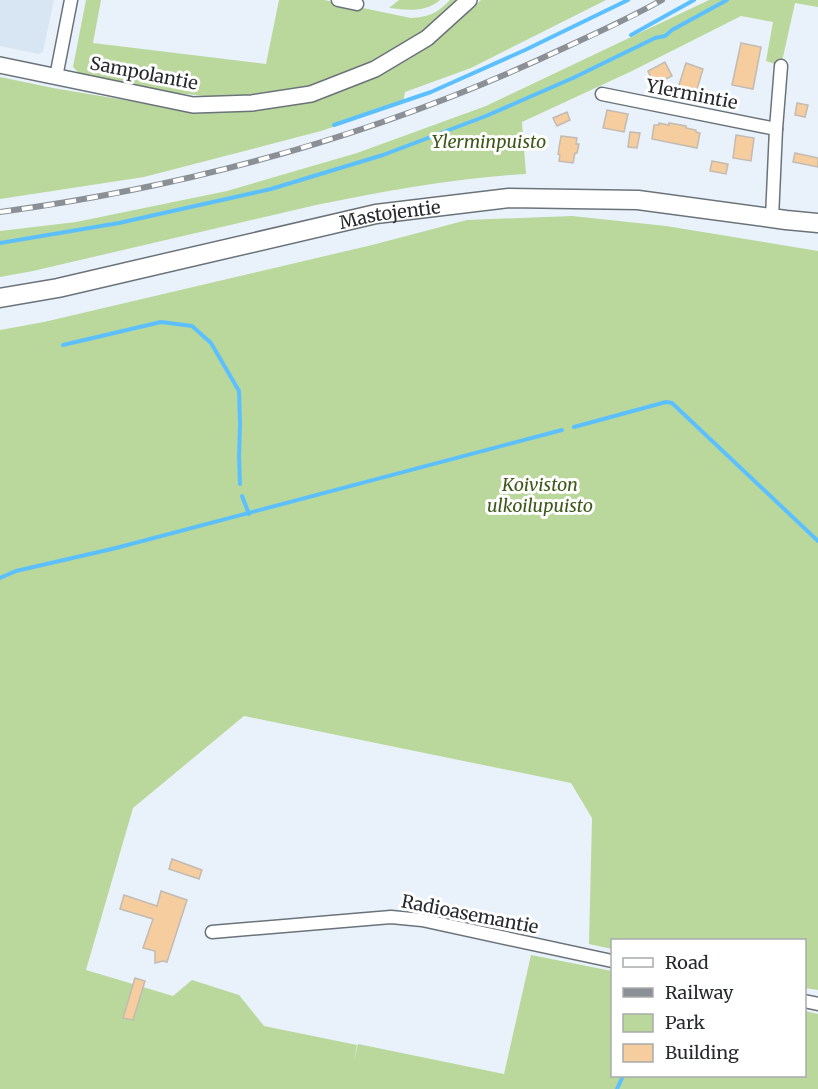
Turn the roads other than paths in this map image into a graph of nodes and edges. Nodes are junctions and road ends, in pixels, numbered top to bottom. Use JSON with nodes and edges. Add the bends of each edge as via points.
{"nodes":[{"id":1,"x":71,"y":0,"type":"edge"},
{"id":2,"x":338,"y":0,"type":"edge"},
{"id":3,"x":469,"y":0,"type":"edge"},
{"id":4,"x":357,"y":4,"type":"dead end"},
{"id":5,"x":0,"y":65,"type":"edge"},
{"id":6,"x":781,"y":66,"type":"dead end"},
{"id":7,"x":56,"y":77,"type":"junction"},
{"id":8,"x":602,"y":94,"type":"dead end"},
{"id":9,"x":776,"y":129,"type":"junction"},
{"id":10,"x":779,"y":219,"type":"junction"},
{"id":11,"x":818,"y":223,"type":"edge"},
{"id":12,"x":818,"y":231,"type":"edge"},
{"id":13,"x":0,"y":298,"type":"edge"},
{"id":14,"x":212,"y":932,"type":"dead end"},
{"id":15,"x":611,"y":961,"type":"edge"}],
"edges":[{"from":1,"to":7,"type":"street"},
{"from":2,"to":4,"type":"street"},
{"from":3,"to":7,"type":"street","name":"Sampolantie","via":[[427,38],[375,69],[311,94],[252,103],[193,105]]},
{"from":5,"to":7,"type":"street","name":"Sampolantie"},
{"from":6,"to":9,"type":"street"},
{"from":8,"to":9,"type":"street","name":"Ylermintie"},
{"from":9,"to":10,"type":"street"},
{"from":10,"to":11,"type":"main road","name":"Mastojentie"},
{"from":10,"to":12,"type":"main road","name":"Mastojentie"},
{"from":10,"to":13,"type":"main road","name":"Mastojentie","via":[[638,200],[509,198],[376,214]]},
{"from":14,"to":15,"type":"street","name":"Radioasemantie","via":[[391,917],[422,920]]}]}
